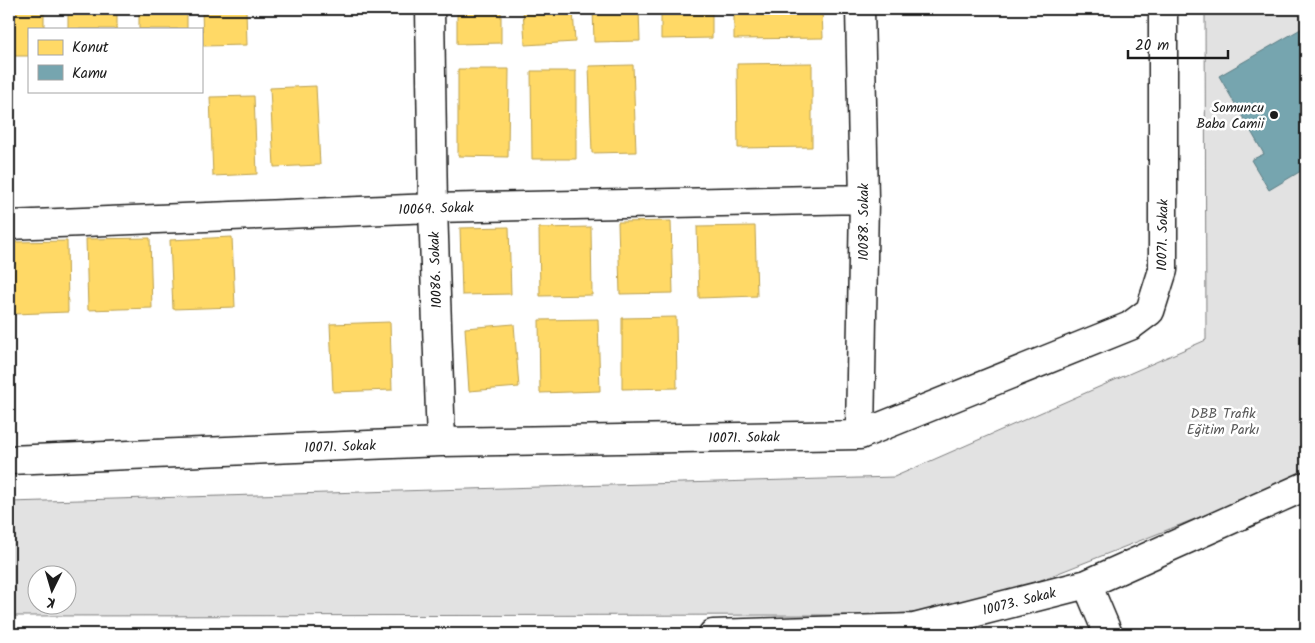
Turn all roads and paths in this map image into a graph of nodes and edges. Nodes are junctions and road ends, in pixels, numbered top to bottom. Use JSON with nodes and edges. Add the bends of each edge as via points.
{"nodes":[{"id":1,"x":430,"y":9,"type":"edge"},
{"id":2,"x":860,"y":9,"type":"edge"},
{"id":3,"x":1163,"y":9,"type":"edge"},
{"id":4,"x":864,"y":198,"type":"junction"},
{"id":5,"x":433,"y":208,"type":"junction"},
{"id":6,"x":9,"y":225,"type":"edge"},
{"id":7,"x":860,"y":435,"type":"junction"},
{"id":8,"x":441,"y":442,"type":"junction"},
{"id":9,"x":9,"y":460,"type":"edge"},
{"id":10,"x":1306,"y":486,"type":"edge"},
{"id":11,"x":1088,"y":584,"type":"junction"},
{"id":12,"x":874,"y":632,"type":"edge"},
{"id":13,"x":713,"y":634,"type":"edge"},
{"id":14,"x":1108,"y":634,"type":"edge"}],
"edges":[{"from":1,"to":5,"type":"street","name":"10086. Sokak"},
{"from":2,"to":4,"type":"street","name":"10088. Sokak"},
{"from":3,"to":7,"type":"street","name":"10071. Sokak","via":[[1163,270],[1150,311],[1130,326]]},
{"from":4,"to":5,"type":"street","name":"10069. Sokak"},
{"from":4,"to":7,"type":"street","name":"10088. Sokak"},
{"from":5,"to":6,"type":"street","name":"10069. Sokak"},
{"from":5,"to":8,"type":"street","name":"10086. Sokak"},
{"from":7,"to":8,"type":"street","name":"10071. Sokak"},
{"from":8,"to":9,"type":"street","name":"10071. Sokak"},
{"from":10,"to":11,"type":"street","name":"10073. Sokak"},
{"from":11,"to":12,"type":"street","name":"10073. Sokak","via":[[914,628]]},
{"from":11,"to":14,"type":"street"},
{"from":12,"to":13,"type":"street","name":"10073. Sokak"}]}
